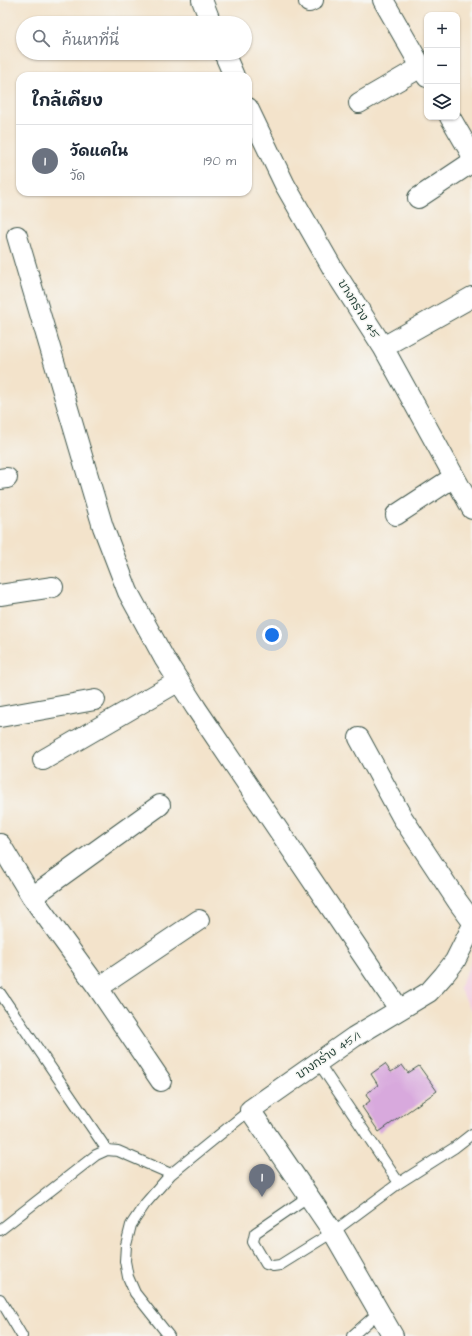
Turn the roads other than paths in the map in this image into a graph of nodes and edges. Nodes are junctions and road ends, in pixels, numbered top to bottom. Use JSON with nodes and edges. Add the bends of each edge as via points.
{"nodes":[{"id":1,"x":202,"y":0,"type":"edge"},
{"id":2,"x":382,"y":0,"type":"edge"},
{"id":3,"x":208,"y":16,"type":"edge"},
{"id":4,"x":227,"y":60,"type":"edge"},
{"id":5,"x":232,"y":72,"type":"edge"},
{"id":6,"x":424,"y":72,"type":"edge"},
{"id":7,"x":359,"y":103,"type":"dead end"},
{"id":8,"x":252,"y":116,"type":"edge"},
{"id":9,"x":452,"y":120,"type":"edge"},
{"id":10,"x":472,"y":155,"type":"edge"},
{"id":11,"x":472,"y":162,"type":"edge"},
{"id":12,"x":418,"y":198,"type":"dead end"},
{"id":13,"x":18,"y":236,"type":"dead end"},
{"id":14,"x":472,"y":297,"type":"edge"},
{"id":15,"x":383,"y":347,"type":"junction"},
{"id":16,"x":454,"y":477,"type":"junction"},
{"id":17,"x":472,"y":509,"type":"edge"},
{"id":18,"x":396,"y":515,"type":"dead end"},
{"id":19,"x":53,"y":587,"type":"dead end"},
{"id":20,"x":0,"y":594,"type":"edge"},
{"id":21,"x":179,"y":681,"type":"junction"},
{"id":22,"x":95,"y":700,"type":"dead end"},
{"id":23,"x":0,"y":717,"type":"edge"},
{"id":24,"x":359,"y":738,"type":"dead end"},
{"id":25,"x":43,"y":760,"type":"dead end"},
{"id":26,"x":160,"y":805,"type":"dead end"},
{"id":27,"x":0,"y":844,"type":"edge"},
{"id":28,"x":32,"y":897,"type":"junction"},
{"id":29,"x":199,"y":920,"type":"dead end"},
{"id":30,"x":472,"y":921,"type":"edge"},
{"id":31,"x":472,"y":927,"type":"edge"},
{"id":32,"x":98,"y":988,"type":"junction"},
{"id":33,"x":0,"y":993,"type":"edge"},
{"id":34,"x":400,"y":1009,"type":"junction"},
{"id":35,"x":318,"y":1062,"type":"junction"},
{"id":36,"x":161,"y":1081,"type":"dead end"},
{"id":37,"x":250,"y":1110,"type":"junction"},
{"id":38,"x":472,"y":1134,"type":"edge"},
{"id":39,"x":107,"y":1150,"type":"junction"},
{"id":40,"x":171,"y":1174,"type":"junction"},
{"id":41,"x":399,"y":1183,"type":"junction"},
{"id":42,"x":309,"y":1196,"type":"junction"},
{"id":43,"x":0,"y":1230,"type":"edge"},
{"id":44,"x":333,"y":1232,"type":"junction"},
{"id":45,"x":0,"y":1299,"type":"edge"},
{"id":46,"x":379,"y":1312,"type":"junction"},
{"id":47,"x":22,"y":1336,"type":"edge"},
{"id":48,"x":169,"y":1336,"type":"edge"},
{"id":49,"x":352,"y":1336,"type":"edge"},
{"id":50,"x":393,"y":1336,"type":"edge"}],
"edges":[{"from":1,"to":3,"type":"street"},
{"from":2,"to":6,"type":"street"},
{"from":4,"to":5,"type":"street"},
{"from":6,"to":7,"type":"street"},
{"from":8,"to":15,"type":"street","name":"บางกร่าง 45","via":[[285,185]]},
{"from":9,"to":10,"type":"street"},
{"from":11,"to":12,"type":"street"},
{"from":13,"to":21,"type":"street","via":[[103,527],[128,592]]},
{"from":14,"to":15,"type":"street"},
{"from":15,"to":16,"type":"street","name":"บางกร่าง 45"},
{"from":16,"to":17,"type":"street","name":"บางกร่าง 45"},
{"from":16,"to":18,"type":"street"},
{"from":19,"to":20,"type":"street"},
{"from":21,"to":25,"type":"street"},
{"from":21,"to":34,"type":"street"},
{"from":22,"to":23,"type":"street"},
{"from":24,"to":30,"type":"street","via":[[402,817]]},
{"from":26,"to":28,"type":"street"},
{"from":27,"to":28,"type":"street"},
{"from":28,"to":32,"type":"street"},
{"from":29,"to":32,"type":"street"},
{"from":31,"to":34,"type":"street","name":"บางกร่าง 45/1","via":[[444,975],[428,992]]},
{"from":32,"to":36,"type":"street"},
{"from":33,"to":39,"type":"lane"},
{"from":34,"to":35,"type":"street","name":"บางกร่าง 45/1"},
{"from":35,"to":37,"type":"street","name":"บางกร่าง 45/1"},
{"from":35,"to":41,"type":"lane"},
{"from":37,"to":40,"type":"lane","name":"บางกร่าง 45/1"},
{"from":37,"to":42,"type":"street"},
{"from":38,"to":41,"type":"lane"},
{"from":39,"to":40,"type":"lane","via":[[118,1151]]},
{"from":39,"to":43,"type":"lane","via":[[96,1155]]},
{"from":40,"to":48,"type":"lane","name":"บางกร่าง 45/1","via":[[131,1225],[125,1261],[135,1293]]},
{"from":41,"to":44,"type":"lane"},
{"from":42,"to":44,"type":"street"},
{"from":42,"to":44,"type":"lane","via":[[255,1233],[253,1242],[266,1264],[280,1265]]},
{"from":44,"to":46,"type":"street"},
{"from":45,"to":47,"type":"lane"},
{"from":46,"to":49,"type":"lane"},
{"from":46,"to":50,"type":"street"}]}
